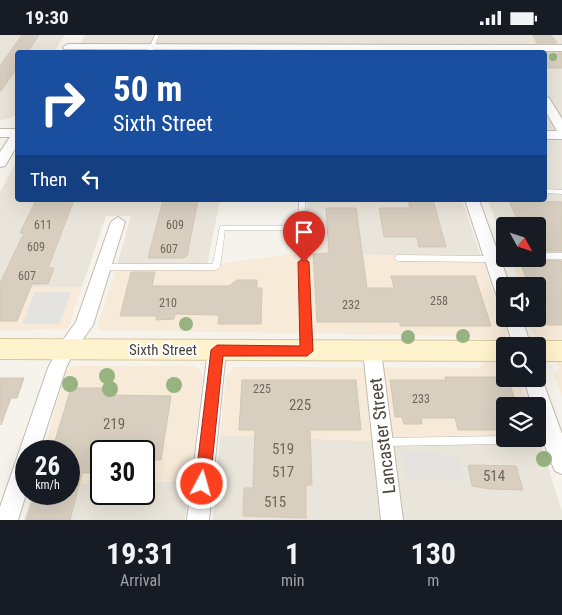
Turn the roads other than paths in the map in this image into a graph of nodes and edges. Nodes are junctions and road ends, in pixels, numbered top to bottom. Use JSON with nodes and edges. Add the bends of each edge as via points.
{"nodes":[{"id":1,"x":74,"y":35,"type":"edge"},
{"id":2,"x":157,"y":35,"type":"edge"},
{"id":3,"x":416,"y":35,"type":"edge"},
{"id":4,"x":562,"y":48,"type":"edge"},
{"id":5,"x":66,"y":50,"type":"edge"},
{"id":6,"x":150,"y":50,"type":"edge"},
{"id":7,"x":222,"y":50,"type":"edge"},
{"id":8,"x":345,"y":50,"type":"edge"},
{"id":9,"x":421,"y":50,"type":"edge"},
{"id":10,"x":517,"y":50,"type":"edge"},
{"id":11,"x":547,"y":103,"type":"edge"},
{"id":12,"x":562,"y":129,"type":"edge"},
{"id":13,"x":0,"y":133,"type":"edge"},
{"id":14,"x":15,"y":133,"type":"edge"},
{"id":15,"x":547,"y":135,"type":"edge"},
{"id":16,"x":562,"y":135,"type":"edge"},
{"id":17,"x":15,"y":138,"type":"edge"},
{"id":18,"x":0,"y":163,"type":"edge"},
{"id":19,"x":547,"y":191,"type":"edge"},
{"id":20,"x":562,"y":191,"type":"edge"},
{"id":21,"x":302,"y":202,"type":"edge"},
{"id":22,"x":473,"y":202,"type":"edge"},
{"id":23,"x":118,"y":222,"type":"dead end"},
{"id":24,"x":302,"y":228,"type":"junction"},
{"id":25,"x":546,"y":256,"type":"edge"},
{"id":26,"x":562,"y":256,"type":"edge"},
{"id":27,"x":496,"y":257,"type":"edge"},
{"id":28,"x":398,"y":258,"type":"dead end"},
{"id":29,"x":103,"y":267,"type":"junction"},
{"id":30,"x":0,"y":349,"type":"edge"},
{"id":31,"x":66,"y":349,"type":"junction"},
{"id":32,"x":217,"y":350,"type":"junction"},
{"id":33,"x":307,"y":351,"type":"junction"},
{"id":34,"x":372,"y":351,"type":"junction"},
{"id":35,"x":496,"y":351,"type":"edge"},
{"id":36,"x":546,"y":351,"type":"edge"},
{"id":37,"x":562,"y":351,"type":"edge"},
{"id":38,"x":536,"y":387,"type":"edge"},
{"id":39,"x":554,"y":439,"type":"junction"},
{"id":40,"x":33,"y":440,"type":"edge"},
{"id":41,"x":383,"y":442,"type":"junction"},
{"id":42,"x":562,"y":464,"type":"edge"},
{"id":43,"x":15,"y":495,"type":"edge"},
{"id":44,"x":7,"y":520,"type":"edge"},
{"id":45,"x":198,"y":520,"type":"edge"},
{"id":46,"x":392,"y":520,"type":"edge"}],
"edges":[{"from":1,"to":5,"type":"street"},
{"from":2,"to":6,"type":"lane"},
{"from":3,"to":9,"type":"street"},
{"from":4,"to":10,"type":"street"},
{"from":5,"to":6,"type":"street"},
{"from":6,"to":7,"type":"street"},
{"from":7,"to":8,"type":"street"},
{"from":8,"to":9,"type":"street"},
{"from":9,"to":10,"type":"street"},
{"from":11,"to":12,"type":"street"},
{"from":13,"to":14,"type":"street"},
{"from":15,"to":16,"type":"street"},
{"from":17,"to":18,"type":"street"},
{"from":19,"to":20,"type":"lane"},
{"from":21,"to":24,"type":"lane"},
{"from":22,"to":27,"type":"street"},
{"from":23,"to":29,"type":"street"},
{"from":24,"to":29,"type":"lane","via":[[222,228],[216,267]]},
{"from":24,"to":33,"type":"lane"},
{"from":25,"to":26,"type":"lane"},
{"from":27,"to":28,"type":"lane"},
{"from":29,"to":31,"type":"street","via":[[84,325]]},
{"from":30,"to":31,"type":"street","name":"Sixth Street"},
{"from":31,"to":32,"type":"street","name":"Sixth Street"},
{"from":31,"to":40,"type":"street"},
{"from":32,"to":33,"type":"street","name":"Sixth Street"},
{"from":32,"to":45,"type":"street"},
{"from":33,"to":34,"type":"street","name":"Sixth Street"},
{"from":34,"to":35,"type":"street","name":"Sixth Street"},
{"from":34,"to":41,"type":"street","name":"Lancaster Street"},
{"from":36,"to":37,"type":"street"},
{"from":38,"to":39,"type":"street"},
{"from":39,"to":41,"type":"lane"},
{"from":39,"to":42,"type":"street"},
{"from":41,"to":46,"type":"street","name":"Lancaster Street"},
{"from":43,"to":44,"type":"street"}]}
